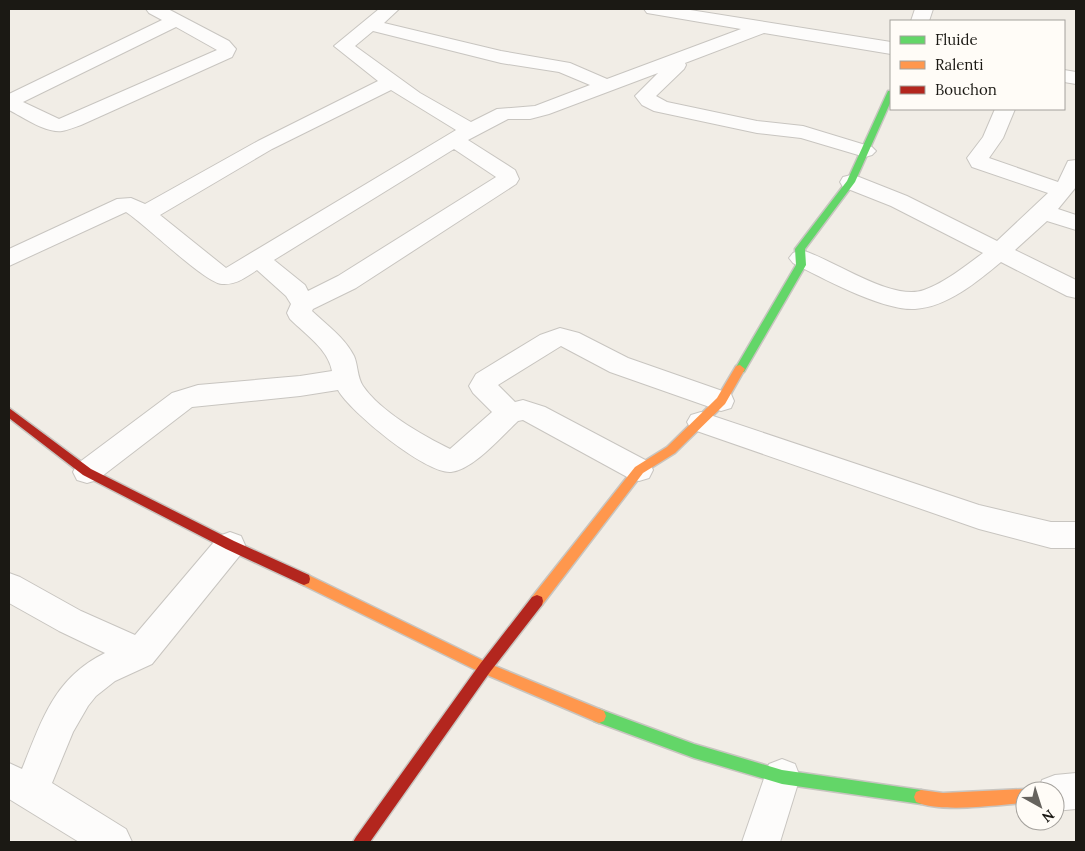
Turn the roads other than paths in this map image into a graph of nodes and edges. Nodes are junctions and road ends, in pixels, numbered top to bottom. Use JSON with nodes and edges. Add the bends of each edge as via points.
{"nodes":[{"id":1,"x":155,"y":9,"type":"edge"},
{"id":2,"x":390,"y":9,"type":"edge"},
{"id":3,"x":653,"y":9,"type":"edge"},
{"id":4,"x":176,"y":21,"type":"junction"},
{"id":5,"x":370,"y":25,"type":"junction"},
{"id":6,"x":764,"y":26,"type":"junction"},
{"id":7,"x":890,"y":48,"type":"edge"},
{"id":8,"x":686,"y":56,"type":"junction"},
{"id":9,"x":392,"y":82,"type":"junction"},
{"id":10,"x":604,"y":85,"type":"junction"},
{"id":11,"x":890,"y":95,"type":"edge"},
{"id":12,"x":9,"y":102,"type":"edge"},
{"id":13,"x":1005,"y":110,"type":"edge"},
{"id":14,"x":463,"y":135,"type":"junction"},
{"id":15,"x":865,"y":151,"type":"junction"},
{"id":16,"x":1076,"y":166,"type":"edge"},
{"id":17,"x":851,"y":182,"type":"junction"},
{"id":18,"x":1063,"y":191,"type":"junction"},
{"id":19,"x":1044,"y":212,"type":"junction"},
{"id":20,"x":145,"y":214,"type":"junction"},
{"id":21,"x":1076,"y":223,"type":"edge"},
{"id":22,"x":999,"y":253,"type":"junction"},
{"id":23,"x":9,"y":258,"type":"edge"},
{"id":24,"x":801,"y":258,"type":"junction"},
{"id":25,"x":259,"y":259,"type":"junction"},
{"id":26,"x":1076,"y":290,"type":"edge"},
{"id":27,"x":303,"y":304,"type":"junction"},
{"id":28,"x":345,"y":379,"type":"junction"},
{"id":29,"x":721,"y":401,"type":"junction"},
{"id":30,"x":9,"y":412,"type":"edge"},
{"id":31,"x":510,"y":413,"type":"junction"},
{"id":32,"x":701,"y":422,"type":"junction"},
{"id":33,"x":639,"y":470,"type":"junction"},
{"id":34,"x":87,"y":472,"type":"junction"},
{"id":35,"x":1076,"y":535,"type":"edge"},
{"id":36,"x":230,"y":545,"type":"junction"},
{"id":37,"x":9,"y":587,"type":"edge"},
{"id":38,"x":140,"y":653,"type":"junction"},
{"id":39,"x":485,"y":668,"type":"junction"},
{"id":40,"x":782,"y":777,"type":"junction"},
{"id":41,"x":20,"y":786,"type":"edge"},
{"id":42,"x":1015,"y":796,"type":"edge"},
{"id":43,"x":113,"y":842,"type":"edge"},
{"id":44,"x":361,"y":842,"type":"edge"},
{"id":45,"x":761,"y":842,"type":"edge"}],
"edges":[{"from":1,"to":4,"type":"street"},
{"from":2,"to":5,"type":"street"},
{"from":3,"to":6,"type":"street"},
{"from":4,"to":12,"type":"street"},
{"from":4,"to":12,"type":"street","via":[[222,45],[227,49],[225,53],[60,125]]},
{"from":5,"to":9,"type":"street","via":[[343,46]]},
{"from":5,"to":10,"type":"street","via":[[501,57],[563,67]]},
{"from":6,"to":7,"type":"street"},
{"from":6,"to":8,"type":"street"},
{"from":8,"to":10,"type":"street"},
{"from":8,"to":15,"type":"street","via":[[645,96],[649,101],[661,107],[738,124],[803,132]]},
{"from":9,"to":14,"type":"street"},
{"from":9,"to":20,"type":"street","via":[[265,146]]},
{"from":10,"to":14,"type":"street","via":[[542,110],[504,113]]},
{"from":11,"to":15,"type":"street"},
{"from":13,"to":18,"type":"street","via":[[993,138],[978,158],[980,162]]},
{"from":14,"to":25,"type":"street"},
{"from":14,"to":27,"type":"street","via":[[508,179],[347,282]]},
{"from":15,"to":17,"type":"street"},
{"from":16,"to":18,"type":"street"},
{"from":17,"to":22,"type":"street","via":[[899,201]]},
{"from":17,"to":24,"type":"street","via":[[800,249]]},
{"from":18,"to":19,"type":"street"},
{"from":19,"to":21,"type":"street"},
{"from":19,"to":22,"type":"street"},
{"from":20,"to":23,"type":"street","via":[[125,204]]},
{"from":20,"to":25,"type":"street","via":[[220,276],[230,276]]},
{"from":22,"to":24,"type":"street","via":[[932,298],[914,301],[884,295]]},
{"from":22,"to":26,"type":"street"},
{"from":24,"to":29,"type":"street","via":[[801,264]]},
{"from":25,"to":27,"type":"street","via":[[296,291]]},
{"from":27,"to":28,"type":"street","via":[[299,313],[341,355]]},
{"from":28,"to":31,"type":"street","via":[[360,401],[384,421],[450,461],[466,453]]},
{"from":28,"to":34,"type":"street","via":[[198,395],[182,400]]},
{"from":29,"to":31,"type":"street","via":[[618,365],[570,339],[560,337],[485,381],[482,386]]},
{"from":29,"to":32,"type":"street"},
{"from":30,"to":34,"type":"street"},
{"from":31,"to":33,"type":"street","via":[[523,410],[534,414]]},
{"from":32,"to":33,"type":"street","via":[[671,450]]},
{"from":32,"to":35,"type":"street","via":[[979,517],[1051,535]]},
{"from":33,"to":39,"type":"street"},
{"from":34,"to":36,"type":"street"},
{"from":36,"to":38,"type":"street"},
{"from":36,"to":39,"type":"street"},
{"from":37,"to":38,"type":"street","via":[[70,621]]},
{"from":38,"to":41,"type":"street","via":[[115,664],[83,686]]},
{"from":39,"to":40,"type":"street","via":[[624,727],[694,752]]},
{"from":39,"to":44,"type":"street"},
{"from":40,"to":42,"type":"street","via":[[943,800]]},
{"from":40,"to":45,"type":"street"},
{"from":41,"to":43,"type":"street"}]}
